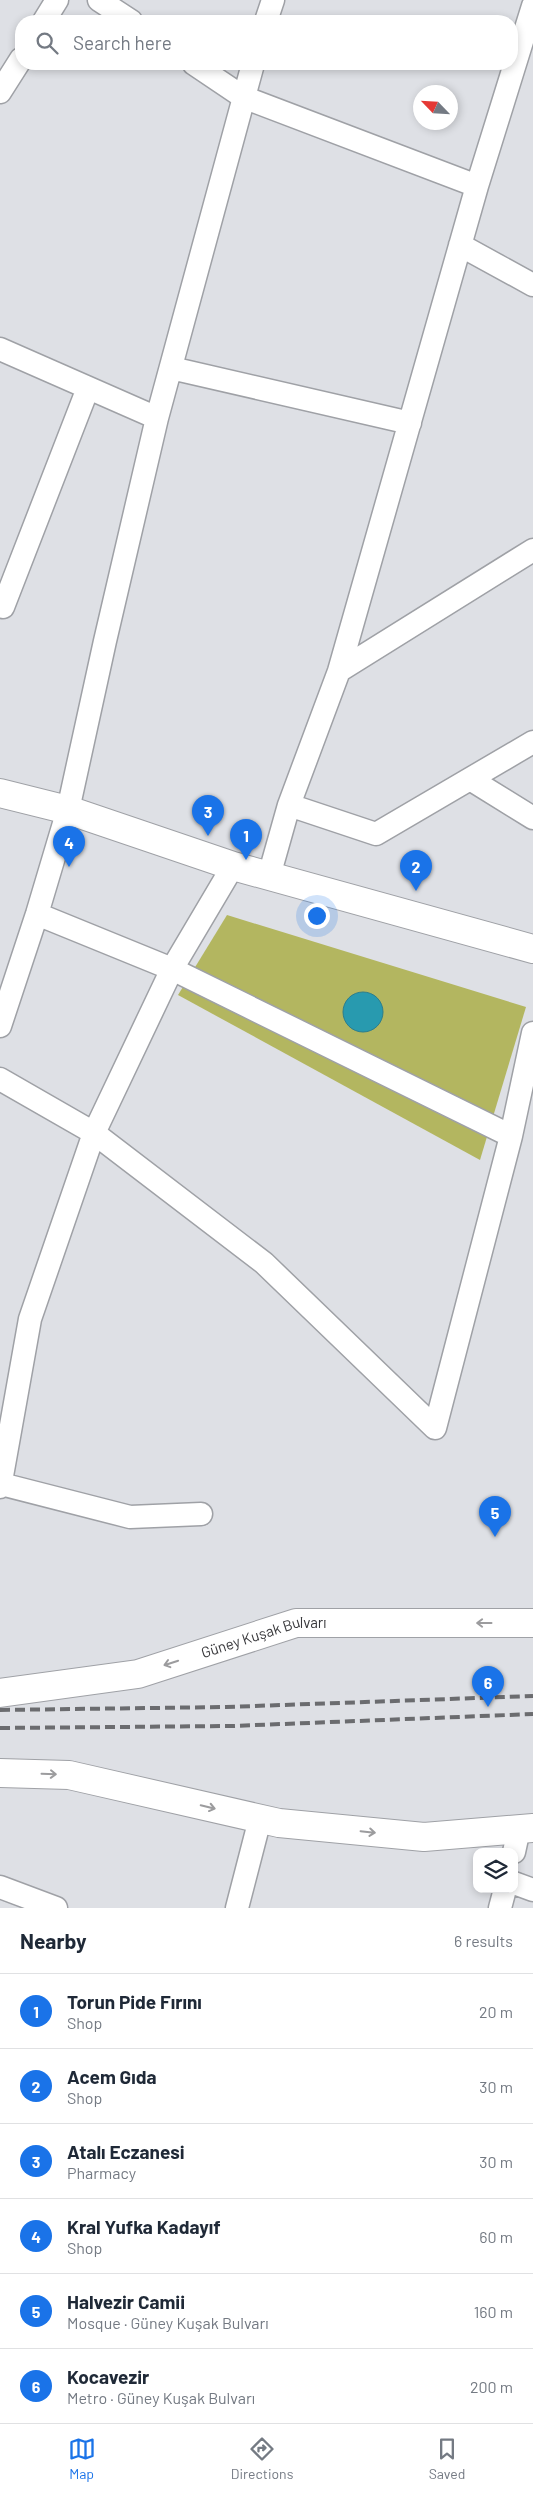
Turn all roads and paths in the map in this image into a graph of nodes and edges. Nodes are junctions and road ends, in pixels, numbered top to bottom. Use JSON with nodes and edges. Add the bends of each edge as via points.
{"nodes":[{"id":1,"x":57,"y":0,"type":"edge"},
{"id":2,"x":99,"y":0,"type":"edge"},
{"id":3,"x":273,"y":0,"type":"edge"},
{"id":4,"x":533,"y":6,"type":"edge"},
{"id":5,"x":48,"y":15,"type":"edge"},
{"id":6,"x":122,"y":15,"type":"edge"},
{"id":7,"x":268,"y":15,"type":"edge"},
{"id":8,"x":518,"y":54,"type":"edge"},
{"id":9,"x":15,"y":68,"type":"edge"},
{"id":10,"x":203,"y":70,"type":"edge"},
{"id":11,"x":251,"y":70,"type":"edge"},
{"id":12,"x":513,"y":70,"type":"edge"},
{"id":13,"x":0,"y":92,"type":"edge"},
{"id":14,"x":243,"y":97,"type":"junction"},
{"id":15,"x":477,"y":186,"type":"junction"},
{"id":16,"x":460,"y":245,"type":"junction"},
{"id":17,"x":533,"y":285,"type":"edge"},
{"id":18,"x":0,"y":349,"type":"edge"},
{"id":19,"x":171,"y":368,"type":"junction"},
{"id":20,"x":88,"y":388,"type":"junction"},
{"id":21,"x":157,"y":418,"type":"junction"},
{"id":22,"x":410,"y":423,"type":"junction"},
{"id":23,"x":533,"y":550,"type":"edge"},
{"id":24,"x":2,"y":607,"type":"dead end"},
{"id":25,"x":339,"y":671,"type":"junction"},
{"id":26,"x":533,"y":742,"type":"edge"},
{"id":27,"x":470,"y":780,"type":"junction"},
{"id":28,"x":0,"y":794,"type":"edge"},
{"id":29,"x":289,"y":805,"type":"junction"},
{"id":30,"x":68,"y":810,"type":"junction"},
{"id":31,"x":533,"y":818,"type":"edge"},
{"id":32,"x":233,"y":866,"type":"junction"},
{"id":33,"x":269,"y":876,"type":"junction"},
{"id":34,"x":37,"y":914,"type":"junction"},
{"id":35,"x":533,"y":949,"type":"edge"},
{"id":36,"x":172,"y":969,"type":"junction"},
{"id":37,"x":0,"y":1026,"type":"edge"},
{"id":38,"x":533,"y":1033,"type":"edge"},
{"id":39,"x":0,"y":1079,"type":"edge"},
{"id":40,"x":94,"y":1133,"type":"junction"},
{"id":41,"x":511,"y":1136,"type":"junction"},
{"id":42,"x":1,"y":1486,"type":"edge"},
{"id":43,"x":201,"y":1514,"type":"dead end"},
{"id":44,"x":533,"y":1623,"type":"edge"},
{"id":45,"x":0,"y":1693,"type":"edge"},
{"id":46,"x":0,"y":1773,"type":"edge"},
{"id":47,"x":260,"y":1819,"type":"junction"},
{"id":48,"x":522,"y":1836,"type":"edge"},
{"id":49,"x":518,"y":1884,"type":"edge"},
{"id":50,"x":0,"y":1887,"type":"edge"},
{"id":51,"x":533,"y":1890,"type":"edge"},
{"id":52,"x":504,"y":1893,"type":"edge"},
{"id":53,"x":56,"y":1908,"type":"edge"},
{"id":54,"x":237,"y":1908,"type":"edge"},
{"id":55,"x":500,"y":1908,"type":"edge"}],
"edges":[{"from":1,"to":5,"type":"street"},
{"from":2,"to":6,"type":"street"},
{"from":3,"to":7,"type":"street"},
{"from":4,"to":8,"type":"street"},
{"from":9,"to":13,"type":"street"},
{"from":10,"to":14,"type":"street"},
{"from":11,"to":14,"type":"street"},
{"from":12,"to":15,"type":"street"},
{"from":14,"to":15,"type":"street"},
{"from":14,"to":19,"type":"street"},
{"from":15,"to":16,"type":"street"},
{"from":16,"to":17,"type":"street"},
{"from":16,"to":22,"type":"street"},
{"from":18,"to":20,"type":"street"},
{"from":19,"to":21,"type":"street"},
{"from":19,"to":22,"type":"street"},
{"from":20,"to":21,"type":"street"},
{"from":20,"to":24,"type":"street"},
{"from":21,"to":30,"type":"street"},
{"from":22,"to":25,"type":"street"},
{"from":23,"to":25,"type":"street"},
{"from":25,"to":29,"type":"street"},
{"from":26,"to":27,"type":"street"},
{"from":27,"to":29,"type":"street","via":[[376,834]]},
{"from":27,"to":31,"type":"street"},
{"from":28,"to":30,"type":"main road"},
{"from":29,"to":33,"type":"street"},
{"from":30,"to":32,"type":"main road"},
{"from":30,"to":34,"type":"street"},
{"from":32,"to":33,"type":"main road"},
{"from":32,"to":36,"type":"street"},
{"from":33,"to":35,"type":"main road"},
{"from":34,"to":36,"type":"street"},
{"from":34,"to":37,"type":"street"},
{"from":36,"to":40,"type":"street"},
{"from":36,"to":41,"type":"street"},
{"from":38,"to":41,"type":"street"},
{"from":39,"to":40,"type":"street"},
{"from":40,"to":41,"type":"street","via":[[264,1263],[435,1428]]},
{"from":40,"to":42,"type":"street","via":[[30,1319]]},
{"from":42,"to":43,"type":"street","via":[[130,1517]]},
{"from":44,"to":45,"type":"main road","name":"Güney Kuşak Bulvarı","one_way":true,"via":[[296,1623],[138,1674]]},
{"from":46,"to":47,"type":"main road","one_way":true,"via":[[69,1775]]},
{"from":47,"to":48,"type":"main road","one_way":true,"via":[[424,1837]]},
{"from":47,"to":54,"type":"street"},
{"from":49,"to":51,"type":"street"},
{"from":50,"to":53,"type":"street"},
{"from":52,"to":55,"type":"street"}]}
